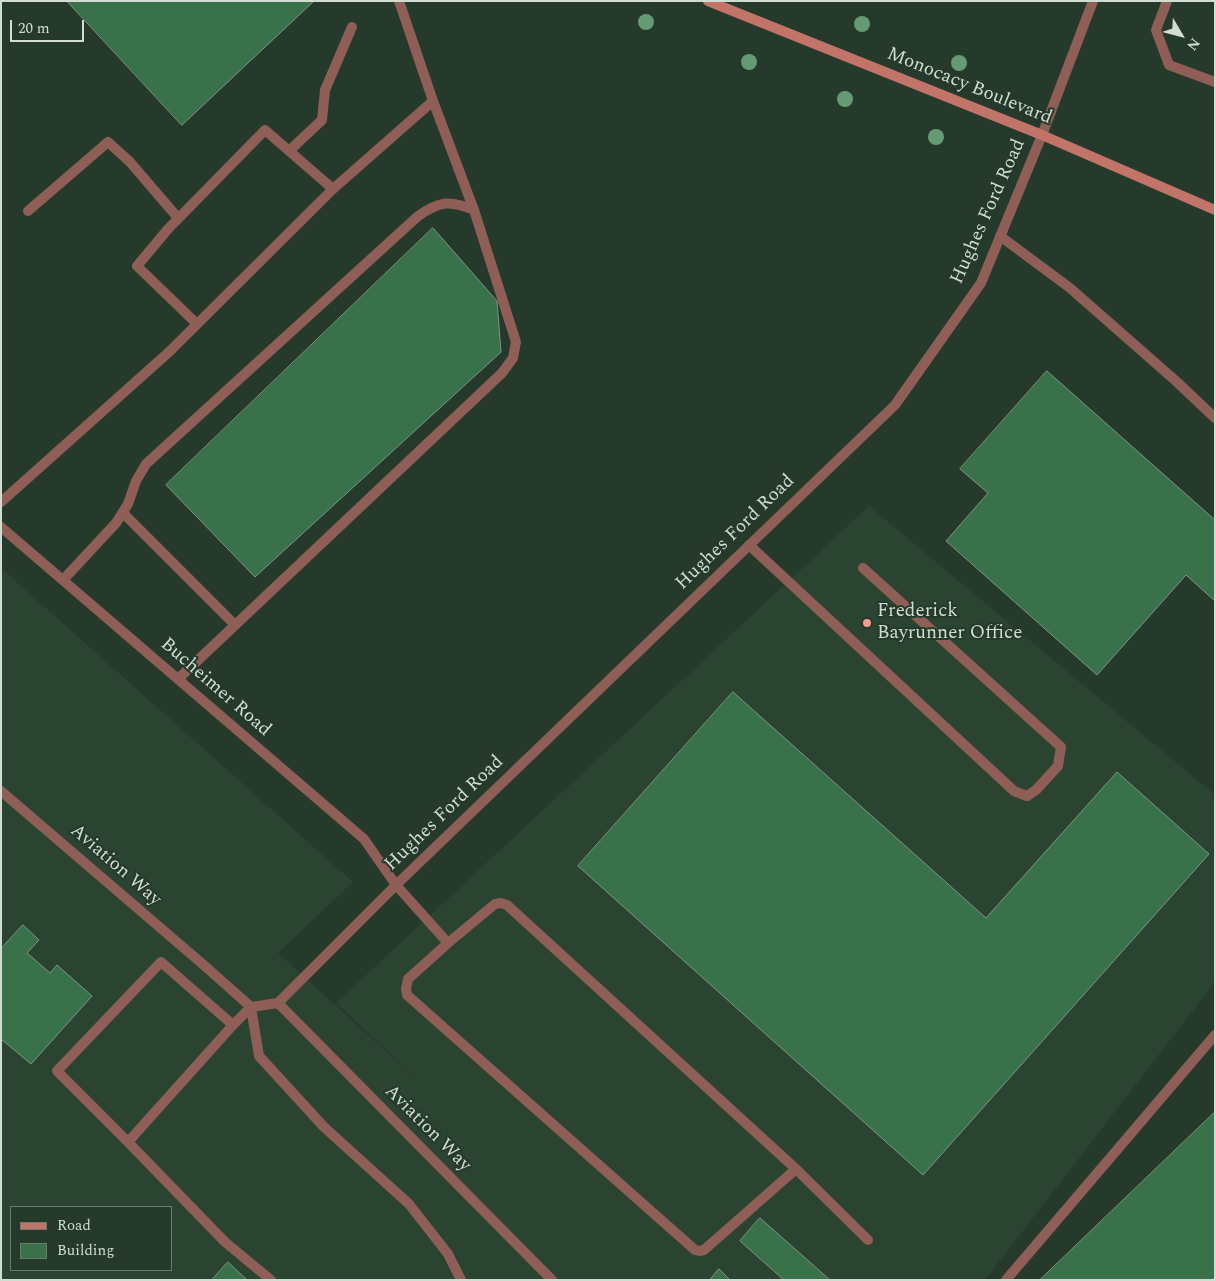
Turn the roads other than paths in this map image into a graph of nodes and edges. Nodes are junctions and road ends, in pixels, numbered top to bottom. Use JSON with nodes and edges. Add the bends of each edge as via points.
{"nodes":[{"id":1,"x":399,"y":1,"type":"edge"},
{"id":2,"x":708,"y":1,"type":"edge"},
{"id":3,"x":1094,"y":1,"type":"edge"},
{"id":4,"x":1167,"y":1,"type":"edge"},
{"id":5,"x":352,"y":27,"type":"dead end"},
{"id":6,"x":1215,"y":82,"type":"edge"},
{"id":7,"x":432,"y":101,"type":"junction"},
{"id":8,"x":1042,"y":135,"type":"junction"},
{"id":9,"x":289,"y":151,"type":"junction"},
{"id":10,"x":333,"y":189,"type":"junction"},
{"id":11,"x":474,"y":210,"type":"junction"},
{"id":12,"x":1215,"y":210,"type":"edge"},
{"id":13,"x":28,"y":211,"type":"dead end"},
{"id":14,"x":178,"y":218,"type":"junction"},
{"id":15,"x":1000,"y":236,"type":"junction"},
{"id":16,"x":197,"y":324,"type":"junction"},
{"id":17,"x":1215,"y":418,"type":"edge"},
{"id":18,"x":1,"y":502,"type":"edge"},
{"id":19,"x":123,"y":513,"type":"junction"},
{"id":20,"x":1,"y":527,"type":"edge"},
{"id":21,"x":750,"y":545,"type":"junction"},
{"id":22,"x":863,"y":568,"type":"dead end"},
{"id":23,"x":63,"y":580,"type":"junction"},
{"id":24,"x":235,"y":625,"type":"junction"},
{"id":25,"x":178,"y":679,"type":"junction"},
{"id":26,"x":1,"y":791,"type":"edge"},
{"id":27,"x":396,"y":884,"type":"junction"},
{"id":28,"x":448,"y":943,"type":"junction"},
{"id":29,"x":278,"y":1002,"type":"junction"},
{"id":30,"x":251,"y":1008,"type":"junction"},
{"id":31,"x":233,"y":1025,"type":"junction"},
{"id":32,"x":1215,"y":1035,"type":"edge"},
{"id":33,"x":128,"y":1142,"type":"junction"},
{"id":34,"x":796,"y":1169,"type":"junction"},
{"id":35,"x":868,"y":1240,"type":"dead end"},
{"id":36,"x":271,"y":1280,"type":"edge"},
{"id":37,"x":461,"y":1280,"type":"edge"},
{"id":38,"x":552,"y":1280,"type":"edge"},
{"id":39,"x":1006,"y":1280,"type":"edge"}],
"edges":[{"from":1,"to":7,"type":"street"},
{"from":2,"to":8,"type":"main road","name":"Monocacy Boulevard"},
{"from":3,"to":8,"type":"street","name":"Hughes Ford Road"},
{"from":4,"to":6,"type":"street","via":[[1156,30],[1169,65]]},
{"from":5,"to":9,"type":"street","via":[[325,90],[322,120]]},
{"from":7,"to":10,"type":"street"},
{"from":7,"to":11,"type":"street"},
{"from":8,"to":12,"type":"main road","name":"Monocacy Boulevard"},
{"from":8,"to":15,"type":"street","name":"Hughes Ford Road"},
{"from":9,"to":10,"type":"street"},
{"from":9,"to":14,"type":"street","via":[[264,130]]},
{"from":10,"to":16,"type":"street"},
{"from":11,"to":19,"type":"street","via":[[444,203],[430,207],[417,217],[146,464]]},
{"from":11,"to":24,"type":"street","via":[[516,342],[513,358],[502,373]]},
{"from":13,"to":14,"type":"street","via":[[108,142],[130,162]]},
{"from":14,"to":16,"type":"street","via":[[138,266]]},
{"from":15,"to":17,"type":"street","via":[[1070,288]]},
{"from":15,"to":21,"type":"street","name":"Hughes Ford Road","via":[[981,283],[895,405]]},
{"from":16,"to":18,"type":"street"},
{"from":19,"to":23,"type":"street"},
{"from":19,"to":24,"type":"street"},
{"from":20,"to":23,"type":"street","name":"Bucheimer Road"},
{"from":21,"to":22,"type":"street","via":[[1014,791],[1027,796],[1036,790],[1058,766],[1061,746]]},
{"from":21,"to":27,"type":"street","name":"Hughes Ford Road"},
{"from":23,"to":25,"type":"street","name":"Bucheimer Road"},
{"from":24,"to":25,"type":"street"},
{"from":25,"to":27,"type":"street","name":"Bucheimer Road","via":[[364,839]]},
{"from":26,"to":30,"type":"street","name":"Aviation Way"},
{"from":27,"to":28,"type":"street","name":"Bucheimer Road"},
{"from":27,"to":29,"type":"street","name":"Hughes Ford Road"},
{"from":28,"to":34,"type":"street","via":[[494,904],[507,905]]},
{"from":28,"to":34,"type":"street","via":[[408,979],[407,996],[695,1250],[704,1250]]},
{"from":29,"to":30,"type":"street"},
{"from":29,"to":38,"type":"street","name":"Aviation Way"},
{"from":30,"to":31,"type":"street"},
{"from":30,"to":37,"type":"street","via":[[259,1056],[324,1127],[409,1204],[448,1254]]},
{"from":31,"to":33,"type":"street"},
{"from":31,"to":33,"type":"street","via":[[160,962],[57,1071]]},
{"from":32,"to":39,"type":"street"},
{"from":33,"to":36,"type":"street","via":[[225,1242]]},
{"from":34,"to":35,"type":"street"}]}
